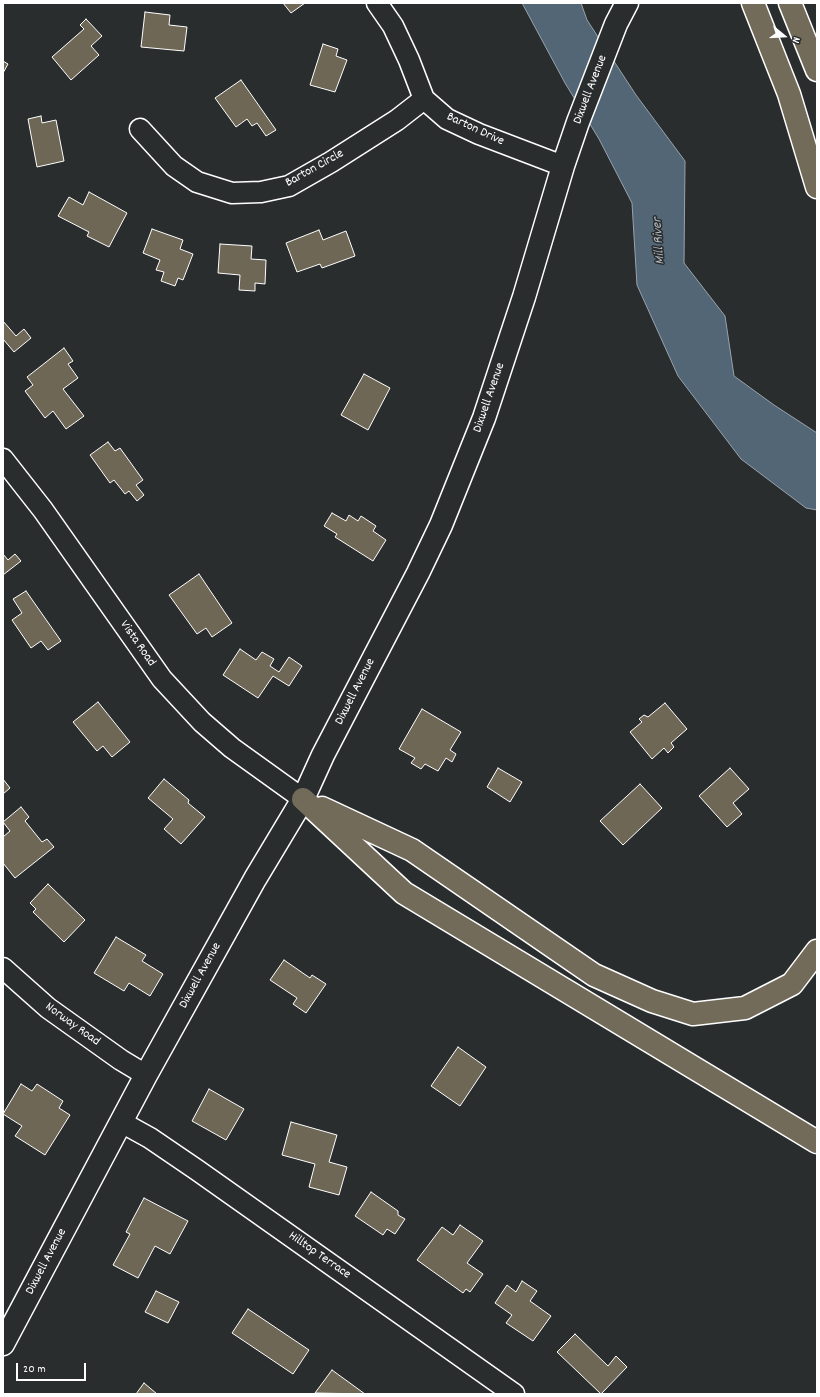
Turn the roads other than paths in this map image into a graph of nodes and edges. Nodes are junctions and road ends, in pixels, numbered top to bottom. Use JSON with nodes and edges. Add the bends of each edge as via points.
{"nodes":[{"id":1,"x":377,"y":3,"type":"edge"},
{"id":2,"x":627,"y":3,"type":"edge"},
{"id":3,"x":753,"y":3,"type":"edge"},
{"id":4,"x":790,"y":3,"type":"edge"},
{"id":5,"x":817,"y":70,"type":"edge"},
{"id":6,"x":424,"y":99,"type":"junction"},
{"id":7,"x":140,"y":129,"type":"dead end"},
{"id":8,"x":563,"y":166,"type":"junction"},
{"id":9,"x":817,"y":187,"type":"edge"},
{"id":10,"x":3,"y":459,"type":"edge"},
{"id":11,"x":303,"y":799,"type":"junction"},
{"id":12,"x":817,"y":951,"type":"edge"},
{"id":13,"x":3,"y":968,"type":"edge"},
{"id":14,"x":146,"y":1075,"type":"junction"},
{"id":15,"x":121,"y":1122,"type":"junction"},
{"id":16,"x":817,"y":1142,"type":"edge"},
{"id":17,"x":3,"y":1344,"type":"edge"},
{"id":18,"x":514,"y":1394,"type":"edge"}],
"edges":[{"from":1,"to":6,"type":"street","name":"Barton Drive","via":[[393,26]]},
{"from":2,"to":8,"type":"main road","name":"Dixwell Avenue","via":[[610,40]]},
{"from":3,"to":9,"type":"highway","via":[[789,94]]},
{"from":4,"to":5,"type":"highway"},
{"from":6,"to":7,"type":"street","name":"Barton Circle","via":[[397,120],[295,183],[261,192],[232,193],[197,182],[174,166]]},
{"from":6,"to":8,"type":"street","name":"Barton Drive","via":[[447,119]]},
{"from":8,"to":11,"type":"main road","name":"Dixwell Avenue","via":[[484,418],[454,494],[418,573],[323,755]]},
{"from":10,"to":11,"type":"street","name":"Vista Road","via":[[43,510],[162,679],[202,722],[232,748]]},
{"from":11,"to":12,"type":"highway","via":[[412,850],[594,975],[652,1001],[693,1014],[745,1008],[792,984]]},
{"from":11,"to":14,"type":"main road","name":"Dixwell Avenue","via":[[255,879]]},
{"from":11,"to":16,"type":"highway","via":[[404,893]]},
{"from":13,"to":14,"type":"street","name":"Norway Road","via":[[48,1008]]},
{"from":14,"to":15,"type":"main road","name":"Dixwell Avenue"},
{"from":15,"to":17,"type":"main road","name":"Dixwell Avenue"},
{"from":15,"to":18,"type":"street","name":"Hilltop Terrace","via":[[197,1170]]}]}
